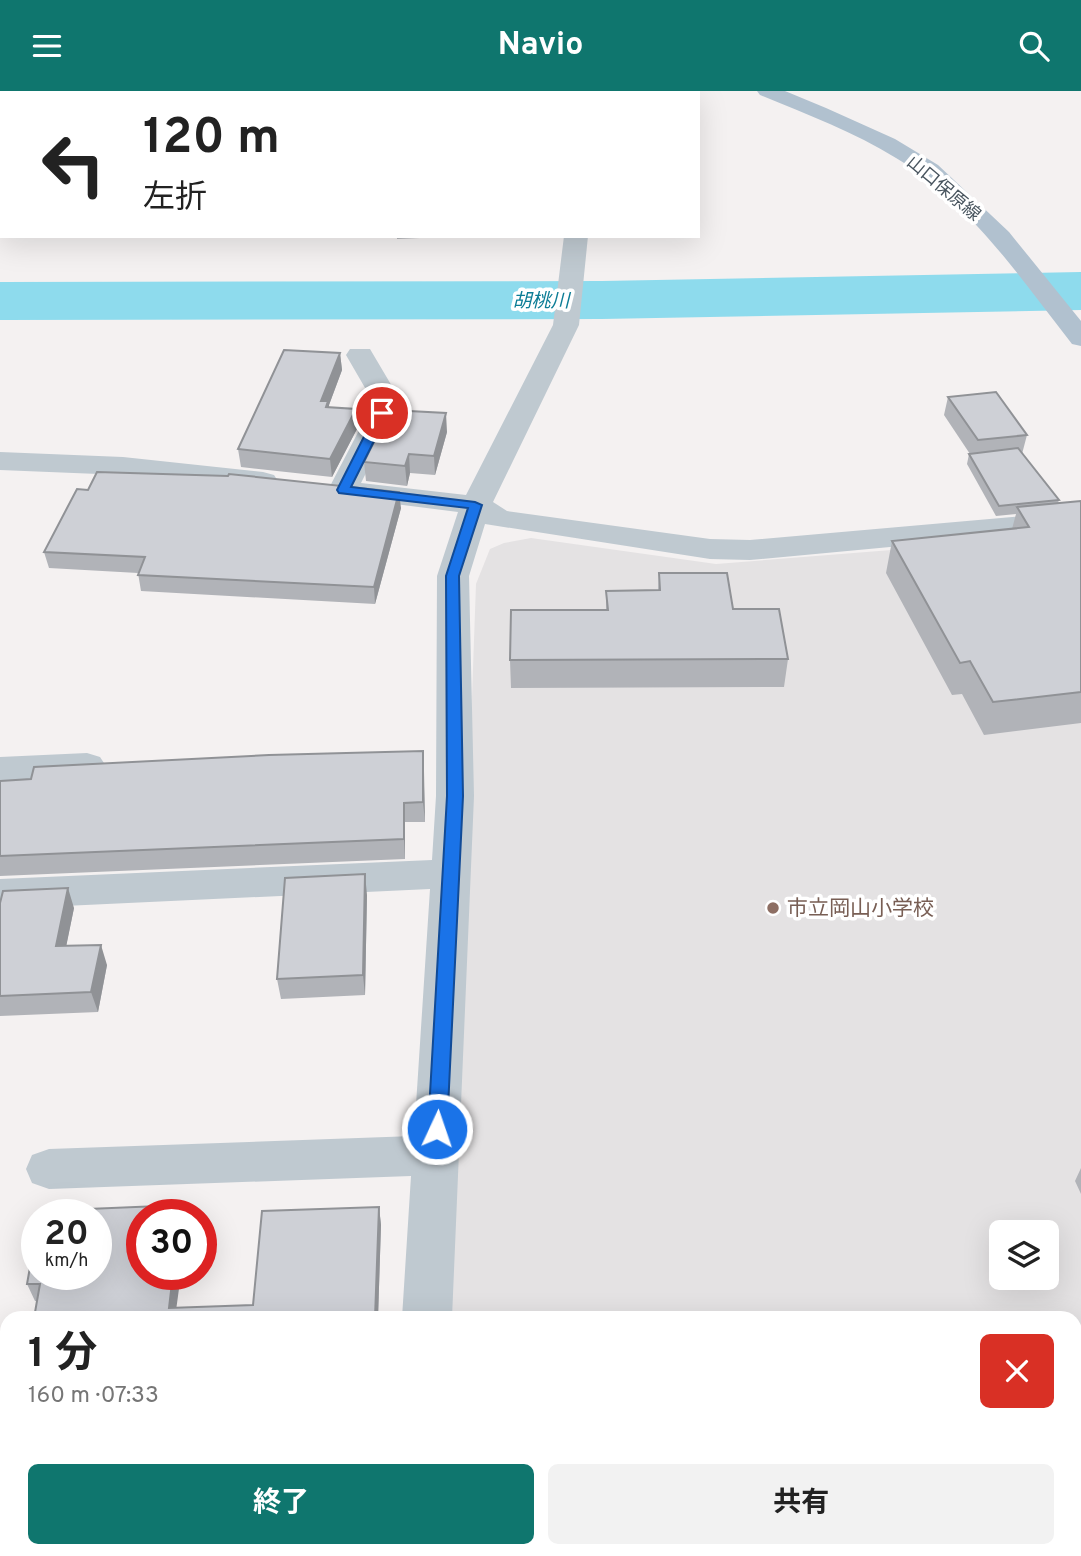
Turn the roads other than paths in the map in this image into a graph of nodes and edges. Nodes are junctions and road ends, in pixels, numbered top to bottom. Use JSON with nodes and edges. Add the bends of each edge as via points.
{"nodes":[{"id":1,"x":767,"y":91,"type":"edge"},
{"id":2,"x":576,"y":238,"type":"edge"},
{"id":3,"x":1081,"y":338,"type":"edge"},
{"id":4,"x":360,"y":355,"type":"dead end"},
{"id":5,"x":0,"y":461,"type":"edge"},
{"id":6,"x":316,"y":487,"type":"junction"},
{"id":7,"x":475,"y":505,"type":"junction"},
{"id":8,"x":1081,"y":520,"type":"edge"},
{"id":9,"x":124,"y":765,"type":"edge"},
{"id":10,"x":0,"y":770,"type":"edge"},
{"id":11,"x":450,"y":874,"type":"junction"},
{"id":12,"x":0,"y":894,"type":"edge"},
{"id":13,"x":436,"y":1154,"type":"junction"},
{"id":14,"x":49,"y":1169,"type":"dead end"},
{"id":15,"x":427,"y":1311,"type":"edge"}],
"edges":[{"from":1,"to":3,"type":"main road","name":"山口保原線","via":[[906,154],[962,198],[1011,249]]},
{"from":2,"to":7,"type":"street","via":[[566,325]]},
{"from":4,"to":6,"type":"street","via":[[382,393],[382,413]]},
{"from":5,"to":6,"type":"street","via":[[123,466]]},
{"from":6,"to":7,"type":"street"},
{"from":7,"to":8,"type":"street","via":[[499,519],[710,549],[750,550]]},
{"from":7,"to":11,"type":"street","via":[[453,576],[439,753],[455,796]]},
{"from":9,"to":10,"type":"street"},
{"from":11,"to":12,"type":"street"},
{"from":11,"to":13,"type":"street"},
{"from":13,"to":14,"type":"street"},
{"from":13,"to":15,"type":"street"}]}
